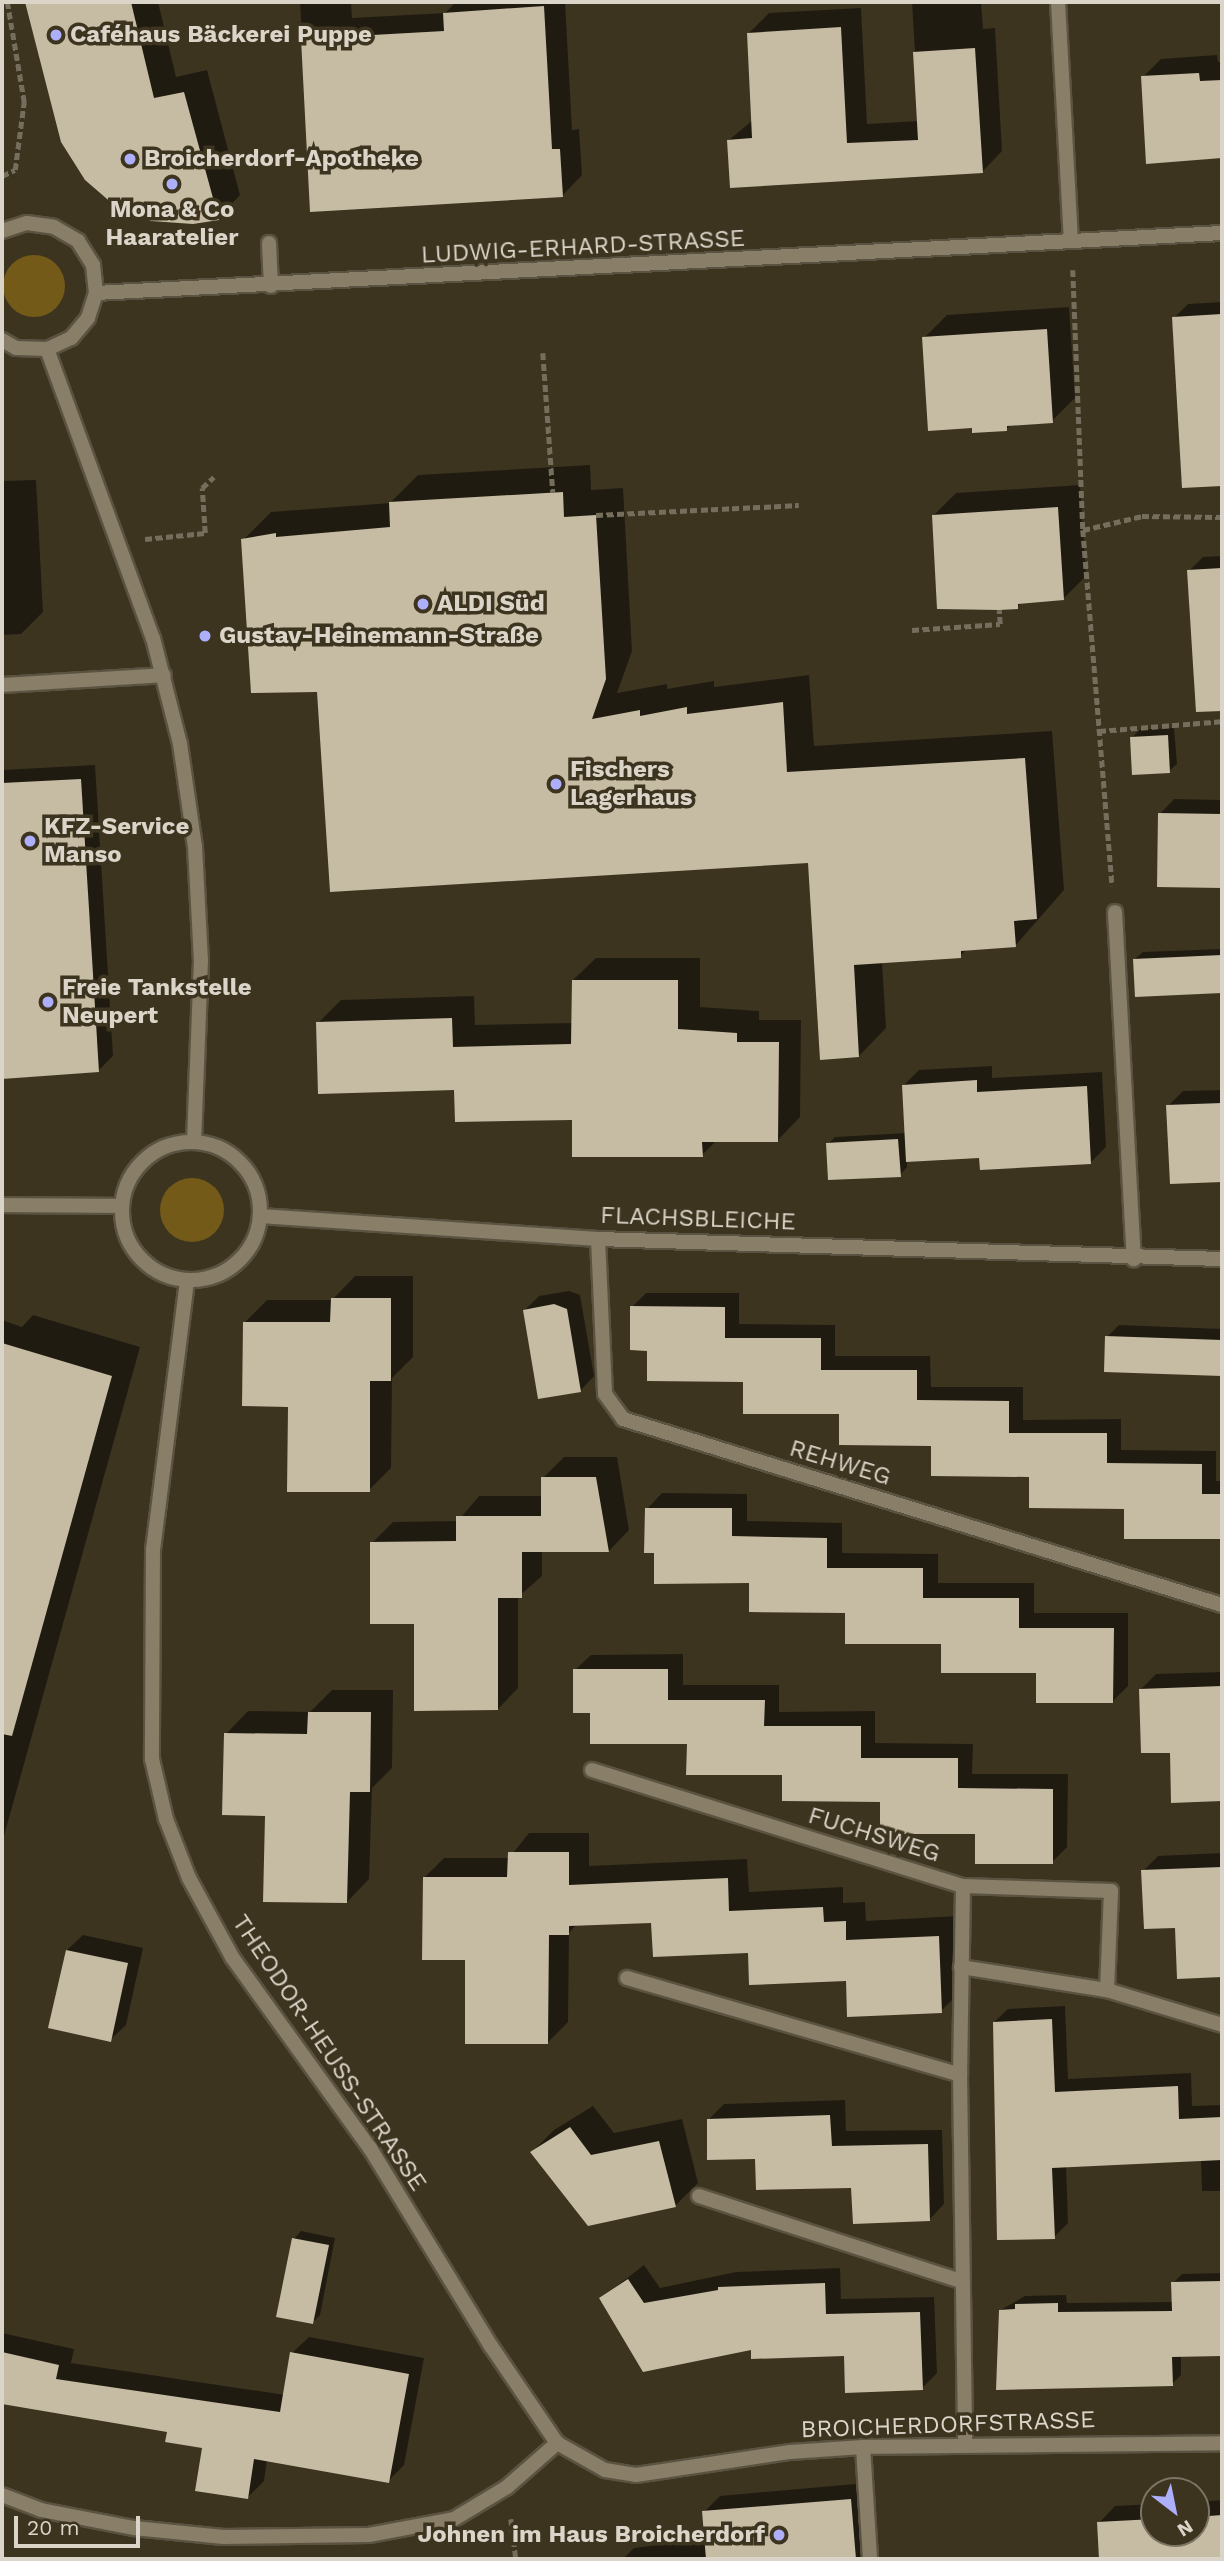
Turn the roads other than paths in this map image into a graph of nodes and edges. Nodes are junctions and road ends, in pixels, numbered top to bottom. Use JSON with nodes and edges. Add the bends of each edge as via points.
{"nodes":[{"id":1,"x":1058,"y":2,"type":"edge"},
{"id":2,"x":2,"y":231,"type":"edge"},
{"id":3,"x":1222,"y":233,"type":"edge"},
{"id":4,"x":1071,"y":241,"type":"junction"},
{"id":5,"x":269,"y":243,"type":"dead end"},
{"id":6,"x":271,"y":286,"type":"junction"},
{"id":7,"x":96,"y":293,"type":"junction"},
{"id":8,"x":2,"y":340,"type":"edge"},
{"id":9,"x":47,"y":349,"type":"junction"},
{"id":10,"x":164,"y":675,"type":"junction"},
{"id":11,"x":2,"y":685,"type":"edge"},
{"id":12,"x":1115,"y":912,"type":"road end"},
{"id":13,"x":194,"y":1142,"type":"junction"},
{"id":14,"x":2,"y":1205,"type":"edge"},
{"id":15,"x":122,"y":1206,"type":"junction"},
{"id":16,"x":260,"y":1216,"type":"junction"},
{"id":17,"x":598,"y":1239,"type":"junction"},
{"id":18,"x":1134,"y":1259,"type":"junction"},
{"id":19,"x":1222,"y":1259,"type":"edge"},
{"id":20,"x":187,"y":1281,"type":"junction"},
{"id":21,"x":1222,"y":1605,"type":"edge"},
{"id":22,"x":592,"y":1770,"type":"dead end"},
{"id":23,"x":963,"y":1886,"type":"junction"},
{"id":24,"x":961,"y":1967,"type":"junction"},
{"id":25,"x":627,"y":1978,"type":"dead end"},
{"id":26,"x":1107,"y":1990,"type":"junction"},
{"id":27,"x":1222,"y":2025,"type":"edge"},
{"id":28,"x":960,"y":2075,"type":"junction"},
{"id":29,"x":699,"y":2196,"type":"dead end"},
{"id":30,"x":961,"y":2281,"type":"junction"},
{"id":31,"x":1222,"y":2443,"type":"edge"},
{"id":32,"x":557,"y":2444,"type":"junction"},
{"id":33,"x":965,"y":2444,"type":"junction"},
{"id":34,"x":863,"y":2447,"type":"junction"},
{"id":35,"x":2,"y":2495,"type":"edge"},
{"id":36,"x":870,"y":2559,"type":"edge"}],
"edges":[{"from":1,"to":4,"type":"street"},
{"from":2,"to":7,"type":"street","via":[[27,223],[54,227],[78,241],[93,265]]},
{"from":3,"to":4,"type":"street","name":"LUDWIG-ERHARD-STRASSE"},
{"from":4,"to":6,"type":"street","name":"LUDWIG-ERHARD-STRASSE"},
{"from":5,"to":6,"type":"street"},
{"from":6,"to":7,"type":"street","name":"LUDWIG-ERHARD-STRASSE"},
{"from":7,"to":9,"type":"street","via":[[88,318],[71,338]]},
{"from":8,"to":9,"type":"street","via":[[16,348]]},
{"from":9,"to":10,"type":"street","via":[[120,542]]},
{"from":10,"to":11,"type":"street"},
{"from":10,"to":13,"type":"street","via":[[190,800],[198,890],[201,960]]},
{"from":12,"to":18,"type":"street"},
{"from":13,"to":15,"type":"street","via":[[153,1153],[137,1167],[126,1185]]},
{"from":13,"to":16,"type":"street","via":[[221,1149],[243,1165],[257,1189]]},
{"from":14,"to":15,"type":"street"},
{"from":15,"to":20,"type":"street","via":[[125,1234],[139,1258],[161,1274]]},
{"from":16,"to":17,"type":"street","name":"FLACHSBLEICHE"},
{"from":16,"to":20,"type":"street","via":[[253,1242],[237,1264],[214,1277]]},
{"from":17,"to":18,"type":"street","name":"FLACHSBLEICHE"},
{"from":17,"to":21,"type":"street","name":"REHWEG","via":[[605,1394],[623,1419]]},
{"from":18,"to":19,"type":"street","name":"FLACHSBLEICHE"},
{"from":20,"to":32,"type":"street","name":"THEODOR-HEUSS-STRASSE","via":[[153,1549],[152,1759],[166,1819],[189,1878],[232,1956],[370,2148]]},
{"from":22,"to":23,"type":"street","name":"FUCHSWEG"},
{"from":23,"to":24,"type":"street","name":"FUCHSWEG"},
{"from":23,"to":26,"type":"street","via":[[1111,1891]]},
{"from":24,"to":26,"type":"street"},
{"from":24,"to":28,"type":"street","name":"FUCHSWEG"},
{"from":25,"to":28,"type":"street"},
{"from":26,"to":27,"type":"street"},
{"from":28,"to":30,"type":"street","name":"FUCHSWEG"},
{"from":29,"to":30,"type":"street"},
{"from":30,"to":33,"type":"street","name":"FUCHSWEG"},
{"from":31,"to":33,"type":"street","name":"BROICHERDORFSTRASSE"},
{"from":32,"to":34,"type":"street","name":"BROICHERDORFSTRASSE","via":[[606,2470],[636,2475],[790,2452]]},
{"from":32,"to":35,"type":"street","via":[[507,2487],[454,2519],[395,2532],[224,2537],[134,2528],[41,2510]]},
{"from":33,"to":34,"type":"street","name":"BROICHERDORFSTRASSE"},
{"from":34,"to":36,"type":"street"}]}
